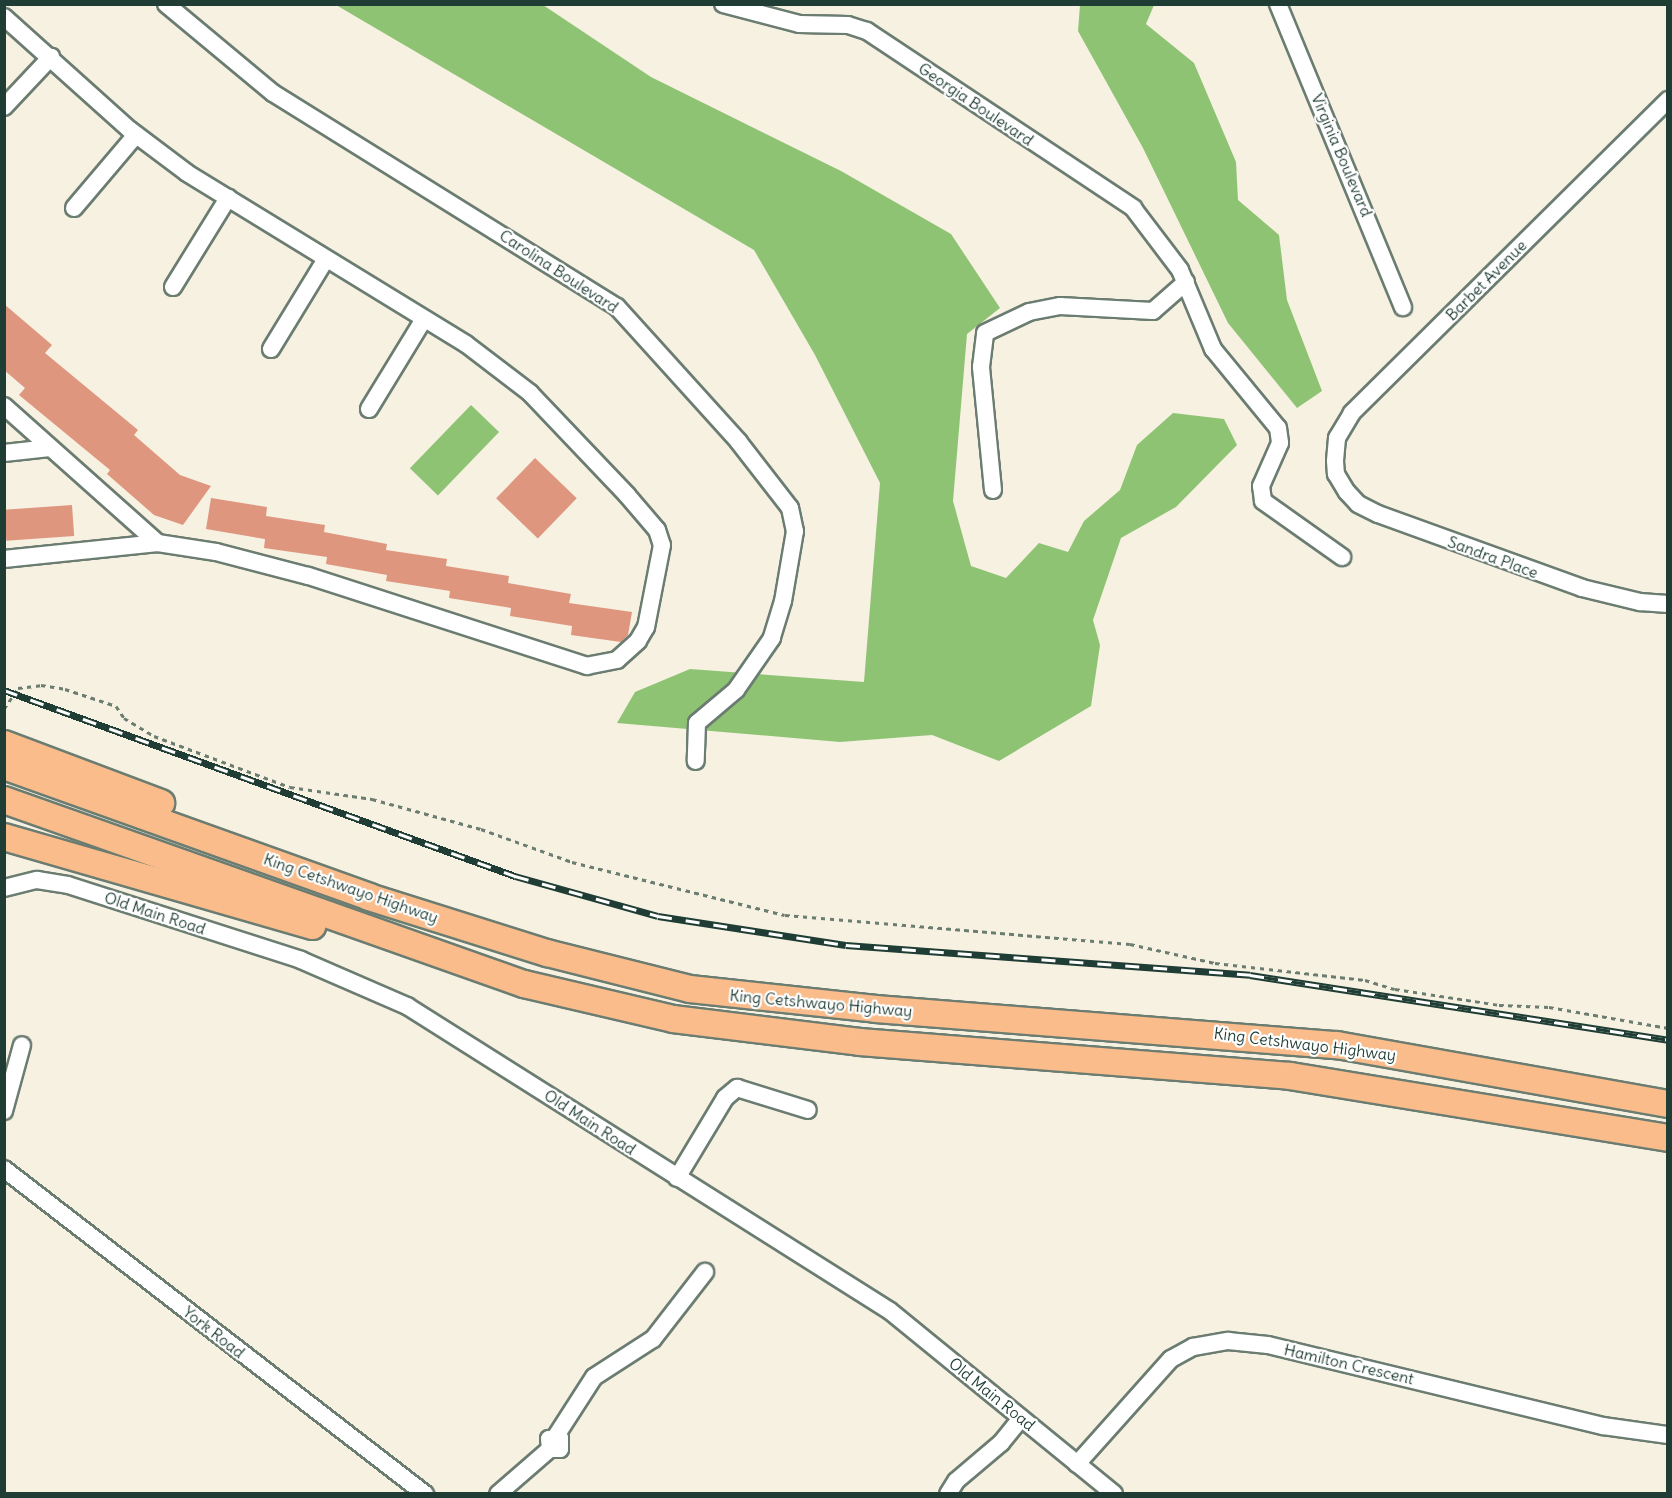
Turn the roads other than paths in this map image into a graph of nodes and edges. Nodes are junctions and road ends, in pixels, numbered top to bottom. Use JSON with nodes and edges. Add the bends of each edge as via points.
{"nodes":[{"id":1,"x":166,"y":4,"type":"edge"},
{"id":2,"x":723,"y":4,"type":"edge"},
{"id":3,"x":1278,"y":4,"type":"edge"},
{"id":4,"x":4,"y":17,"type":"edge"},
{"id":5,"x":51,"y":57,"type":"junction"},
{"id":6,"x":1668,"y":100,"type":"edge"},
{"id":7,"x":4,"y":107,"type":"edge"},
{"id":8,"x":136,"y":135,"type":"junction"},
{"id":9,"x":228,"y":198,"type":"junction"},
{"id":10,"x":74,"y":208,"type":"dead end"},
{"id":11,"x":326,"y":259,"type":"junction"},
{"id":12,"x":1186,"y":282,"type":"junction"},
{"id":13,"x":173,"y":287,"type":"dead end"},
{"id":14,"x":1403,"y":306,"type":"dead end"},
{"id":15,"x":424,"y":319,"type":"junction"},
{"id":16,"x":272,"y":349,"type":"dead end"},
{"id":17,"x":4,"y":406,"type":"edge"},
{"id":18,"x":369,"y":409,"type":"dead end"},
{"id":19,"x":50,"y":448,"type":"junction"},
{"id":20,"x":4,"y":453,"type":"edge"},
{"id":21,"x":1336,"y":474,"type":"joint"},
{"id":22,"x":993,"y":490,"type":"dead end"},
{"id":23,"x":158,"y":543,"type":"junction"},
{"id":24,"x":1341,"y":557,"type":"dead end"},
{"id":25,"x":4,"y":559,"type":"edge"},
{"id":26,"x":1668,"y":603,"type":"edge"},
{"id":27,"x":4,"y":744,"type":"edge"},
{"id":28,"x":696,"y":761,"type":"dead end"},
{"id":29,"x":4,"y":766,"type":"edge"},
{"id":30,"x":4,"y":800,"type":"edge"},
{"id":31,"x":4,"y":837,"type":"edge"},
{"id":32,"x":4,"y":888,"type":"edge"},
{"id":33,"x":432,"y":916,"type":"junction"},
{"id":34,"x":436,"y":955,"type":"junction"},
{"id":35,"x":22,"y":1046,"type":"dead end"},
{"id":36,"x":1668,"y":1104,"type":"edge"},
{"id":37,"x":808,"y":1110,"type":"dead end"},
{"id":38,"x":4,"y":1111,"type":"edge"},
{"id":39,"x":1668,"y":1138,"type":"edge"},
{"id":40,"x":4,"y":1169,"type":"edge"},
{"id":41,"x":677,"y":1178,"type":"junction"},
{"id":42,"x":705,"y":1272,"type":"dead end"},
{"id":43,"x":1021,"y":1418,"type":"junction"},
{"id":44,"x":1668,"y":1435,"type":"edge"},
{"id":45,"x":1077,"y":1464,"type":"junction"},
{"id":46,"x":425,"y":1494,"type":"edge"},
{"id":47,"x":498,"y":1494,"type":"edge"},
{"id":48,"x":948,"y":1494,"type":"edge"},
{"id":49,"x":1114,"y":1494,"type":"edge"}],
"edges":[{"from":1,"to":28,"type":"street","name":"Carolina Boulevard","via":[[273,93],[617,307],[738,441],[790,508],[795,531],[774,632],[747,678],[697,723]]},
{"from":2,"to":12,"type":"street","name":"Georgia Boulevard","via":[[799,24],[848,25],[867,31],[1133,208],[1165,246]]},
{"from":3,"to":14,"type":"street","name":"Virginia Boulevard"},
{"from":4,"to":5,"type":"street"},
{"from":5,"to":7,"type":"street"},
{"from":5,"to":8,"type":"street"},
{"from":6,"to":21,"type":"street","name":"Barbet Avenue","via":[[1352,413],[1337,438]]},
{"from":8,"to":9,"type":"street"},
{"from":8,"to":10,"type":"street"},
{"from":9,"to":11,"type":"street"},
{"from":9,"to":13,"type":"street"},
{"from":11,"to":15,"type":"street"},
{"from":11,"to":16,"type":"street"},
{"from":12,"to":22,"type":"street","via":[[1153,311],[1060,306],[1029,312],[985,333],[981,367]]},
{"from":12,"to":24,"type":"street","name":"Georgia Boulevard","via":[[1213,349],[1278,428],[1280,442],[1260,486],[1263,501]]},
{"from":15,"to":18,"type":"street"},
{"from":15,"to":23,"type":"street","via":[[466,344],[530,393],[657,530],[662,545],[660,567],[646,627],[625,653],[603,665],[587,666],[308,576],[216,552]]},
{"from":17,"to":19,"type":"street"},
{"from":19,"to":20,"type":"street"},
{"from":19,"to":23,"type":"street"},
{"from":21,"to":26,"type":"street","name":"Sandra Place","via":[[1358,504],[1407,525],[1582,588],[1640,602]]},
{"from":23,"to":25,"type":"street"},
{"from":27,"to":33,"type":"highway","via":[[349,878]]},
{"from":29,"to":33,"type":"highway","name":"King Cetshwayo Highway"},
{"from":30,"to":34,"type":"highway","name":"King Cetshwayo Highway"},
{"from":31,"to":34,"type":"highway","via":[[370,942]]},
{"from":32,"to":41,"type":"street","name":"Old Main Road","via":[[37,880],[68,885],[353,980],[458,1037]]},
{"from":33,"to":36,"type":"highway","name":"King Cetshwayo Highway","via":[[548,953],[690,989],[876,1009],[1317,1042]]},
{"from":34,"to":39,"type":"highway","name":"King Cetshwayo Highway","via":[[592,1001],[737,1030],[1290,1076]]},
{"from":35,"to":38,"type":"street"},
{"from":37,"to":41,"type":"street","via":[[737,1088],[725,1098]]},
{"from":40,"to":46,"type":"street","name":"York Road"},
{"from":41,"to":43,"type":"street","name":"Old Main Road","via":[[890,1311]]},
{"from":42,"to":47,"type":"street","via":[[653,1339],[594,1377],[553,1443]]},
{"from":43,"to":45,"type":"street","name":"Old Main Road"},
{"from":43,"to":48,"type":"street","via":[[1001,1443],[956,1481]]},
{"from":44,"to":45,"type":"street","name":"Hamilton Crescent","via":[[1603,1426],[1268,1345],[1228,1341],[1193,1347],[1171,1359]]},
{"from":45,"to":49,"type":"street","name":"Old Main Road"}]}
